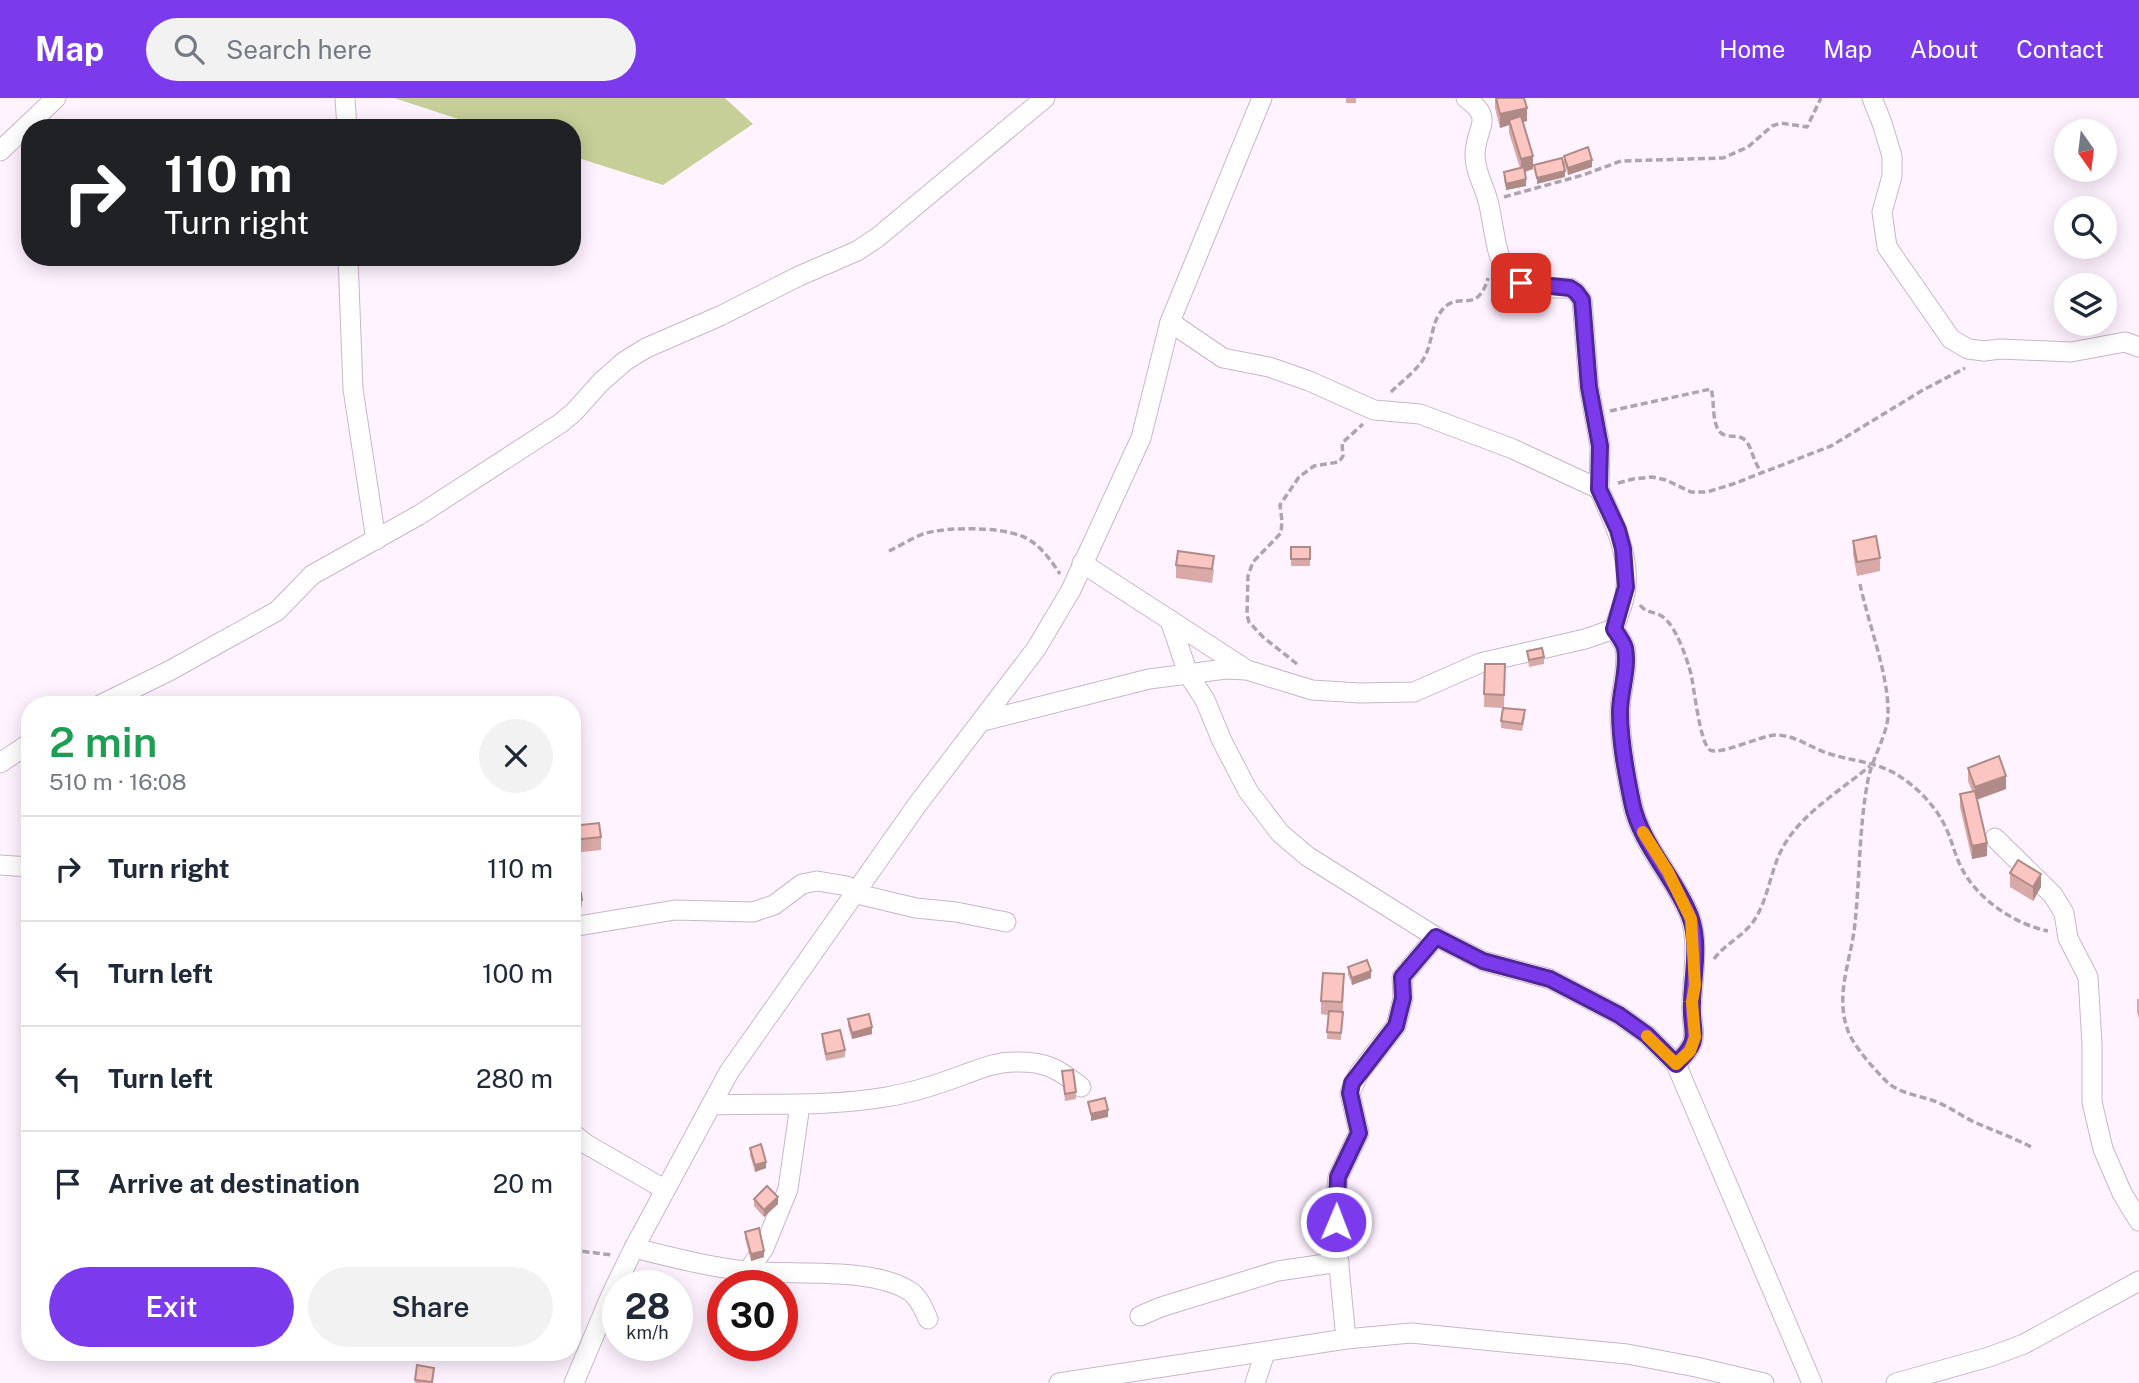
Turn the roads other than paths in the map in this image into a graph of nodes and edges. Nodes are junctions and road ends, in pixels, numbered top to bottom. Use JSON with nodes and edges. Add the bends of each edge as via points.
{"nodes":[{"id":1,"x":56,"y":98,"type":"edge"},
{"id":2,"x":345,"y":98,"type":"edge"},
{"id":3,"x":1045,"y":98,"type":"edge"},
{"id":4,"x":1262,"y":98,"type":"edge"},
{"id":5,"x":1466,"y":98,"type":"edge"},
{"id":6,"x":1872,"y":98,"type":"edge"},
{"id":7,"x":34,"y":119,"type":"edge"},
{"id":8,"x":346,"y":119,"type":"edge"},
{"id":9,"x":21,"y":131,"type":"edge"},
{"id":10,"x":0,"y":151,"type":"edge"},
{"id":11,"x":348,"y":266,"type":"edge"},
{"id":12,"x":1170,"y":322,"type":"junction"},
{"id":13,"x":2139,"y":347,"type":"edge"},
{"id":14,"x":1599,"y":489,"type":"junction"},
{"id":15,"x":376,"y":540,"type":"junction"},
{"id":16,"x":1082,"y":563,"type":"junction"},
{"id":17,"x":1170,"y":620,"type":"junction"},
{"id":18,"x":1614,"y":629,"type":"junction"},
{"id":19,"x":1247,"y":670,"type":"junction"},
{"id":20,"x":1188,"y":674,"type":"junction"},
{"id":21,"x":118,"y":696,"type":"edge"},
{"id":22,"x":983,"y":721,"type":"junction"},
{"id":23,"x":21,"y":749,"type":"edge"},
{"id":24,"x":0,"y":763,"type":"edge"},
{"id":25,"x":1995,"y":838,"type":"dead end"},
{"id":26,"x":0,"y":865,"type":"edge"},
{"id":27,"x":21,"y":866,"type":"edge"},
{"id":28,"x":854,"y":892,"type":"junction"},
{"id":29,"x":1006,"y":922,"type":"dead end"},
{"id":30,"x":581,"y":926,"type":"edge"},
{"id":31,"x":1436,"y":937,"type":"junction"},
{"id":32,"x":1676,"y":1064,"type":"junction"},
{"id":33,"x":1081,"y":1087,"type":"dead end"},
{"id":34,"x":711,"y":1105,"type":"junction"},
{"id":35,"x":800,"y":1105,"type":"junction"},
{"id":36,"x":581,"y":1140,"type":"edge"},
{"id":37,"x":664,"y":1189,"type":"junction"},
{"id":38,"x":2139,"y":1221,"type":"edge"},
{"id":39,"x":632,"y":1254,"type":"junction"},
{"id":40,"x":1339,"y":1262,"type":"junction"},
{"id":41,"x":741,"y":1270,"type":"edge"},
{"id":42,"x":749,"y":1270,"type":"edge"},
{"id":43,"x":798,"y":1272,"type":"edge"},
{"id":44,"x":2139,"y":1281,"type":"edge"},
{"id":45,"x":1140,"y":1316,"type":"dead end"},
{"id":46,"x":928,"y":1320,"type":"dead end"},
{"id":47,"x":1346,"y":1339,"type":"junction"},
{"id":48,"x":1265,"y":1353,"type":"junction"},
{"id":49,"x":573,"y":1383,"type":"edge"},
{"id":50,"x":1059,"y":1383,"type":"edge"},
{"id":51,"x":1255,"y":1383,"type":"edge"},
{"id":52,"x":1762,"y":1383,"type":"edge"},
{"id":53,"x":1812,"y":1383,"type":"edge"},
{"id":54,"x":1896,"y":1383,"type":"edge"}],
"edges":[{"from":1,"to":7,"type":"street"},
{"from":2,"to":8,"type":"street"},
{"from":3,"to":15,"type":"street","via":[[857,251],[635,355],[561,423]]},
{"from":4,"to":12,"type":"street"},
{"from":5,"to":14,"type":"street","via":[[1482,116],[1475,161],[1497,246],[1513,279],[1570,288],[1580,296],[1600,446]]},
{"from":6,"to":13,"type":"street","via":[[1892,156],[1892,176],[1882,212],[1887,247],[1951,339],[1968,349],[1984,351],[2071,352],[2126,342]]},
{"from":9,"to":10,"type":"street"},
{"from":11,"to":15,"type":"street","via":[[353,389]]},
{"from":12,"to":14,"type":"street","via":[[1223,358],[1309,381],[1374,410],[1420,414],[1513,449]]},
{"from":12,"to":16,"type":"street","via":[[1141,438]]},
{"from":14,"to":18,"type":"street","via":[[1623,549],[1626,587]]},
{"from":15,"to":21,"type":"street","via":[[313,575],[277,611]]},
{"from":16,"to":17,"type":"street"},
{"from":16,"to":22,"type":"street","via":[[1036,649]]},
{"from":17,"to":19,"type":"street"},
{"from":17,"to":20,"type":"street"},
{"from":18,"to":19,"type":"street","via":[[1480,663],[1413,692],[1312,690]]},
{"from":18,"to":32,"type":"street","via":[[1625,646],[1620,711],[1636,818],[1691,919],[1695,1037],[1690,1051]]},
{"from":19,"to":20,"type":"street"},
{"from":20,"to":22,"type":"street","via":[[1149,679]]},
{"from":20,"to":31,"type":"street","via":[[1248,791],[1280,833],[1307,856]]},
{"from":22,"to":28,"type":"street"},
{"from":23,"to":24,"type":"street"},
{"from":25,"to":38,"type":"street","via":[[2053,895],[2064,913],[2068,938],[2088,977],[2092,1102],[2100,1137],[2122,1193]]},
{"from":26,"to":27,"type":"street"},
{"from":28,"to":29,"type":"street","via":[[916,908]]},
{"from":28,"to":30,"type":"street","via":[[847,886],[817,881],[802,884],[774,905],[753,912],[675,910]]},
{"from":28,"to":34,"type":"street"},
{"from":31,"to":32,"type":"street","via":[[1483,961],[1550,979],[1607,1009],[1647,1035]]},
{"from":31,"to":40,"type":"street","via":[[1402,977],[1403,998],[1396,1026],[1352,1083],[1359,1133],[1338,1177]]},
{"from":32,"to":53,"type":"street"},
{"from":33,"to":35,"type":"street","via":[[1049,1065],[996,1063],[887,1097]]},
{"from":34,"to":35,"type":"street"},
{"from":34,"to":37,"type":"street"},
{"from":35,"to":42,"type":"street","via":[[788,1189],[764,1248]]},
{"from":36,"to":37,"type":"street"},
{"from":37,"to":39,"type":"street"},
{"from":39,"to":41,"type":"street"},
{"from":39,"to":49,"type":"street"},
{"from":40,"to":45,"type":"street","via":[[1278,1271]]},
{"from":40,"to":47,"type":"street"},
{"from":43,"to":46,"type":"street","via":[[896,1285],[920,1301]]},
{"from":44,"to":54,"type":"street","via":[[2024,1343]]},
{"from":47,"to":48,"type":"street"},
{"from":47,"to":52,"type":"street","via":[[1411,1333],[1451,1335],[1627,1354]]},
{"from":48,"to":50,"type":"street"},
{"from":48,"to":51,"type":"street"}]}
